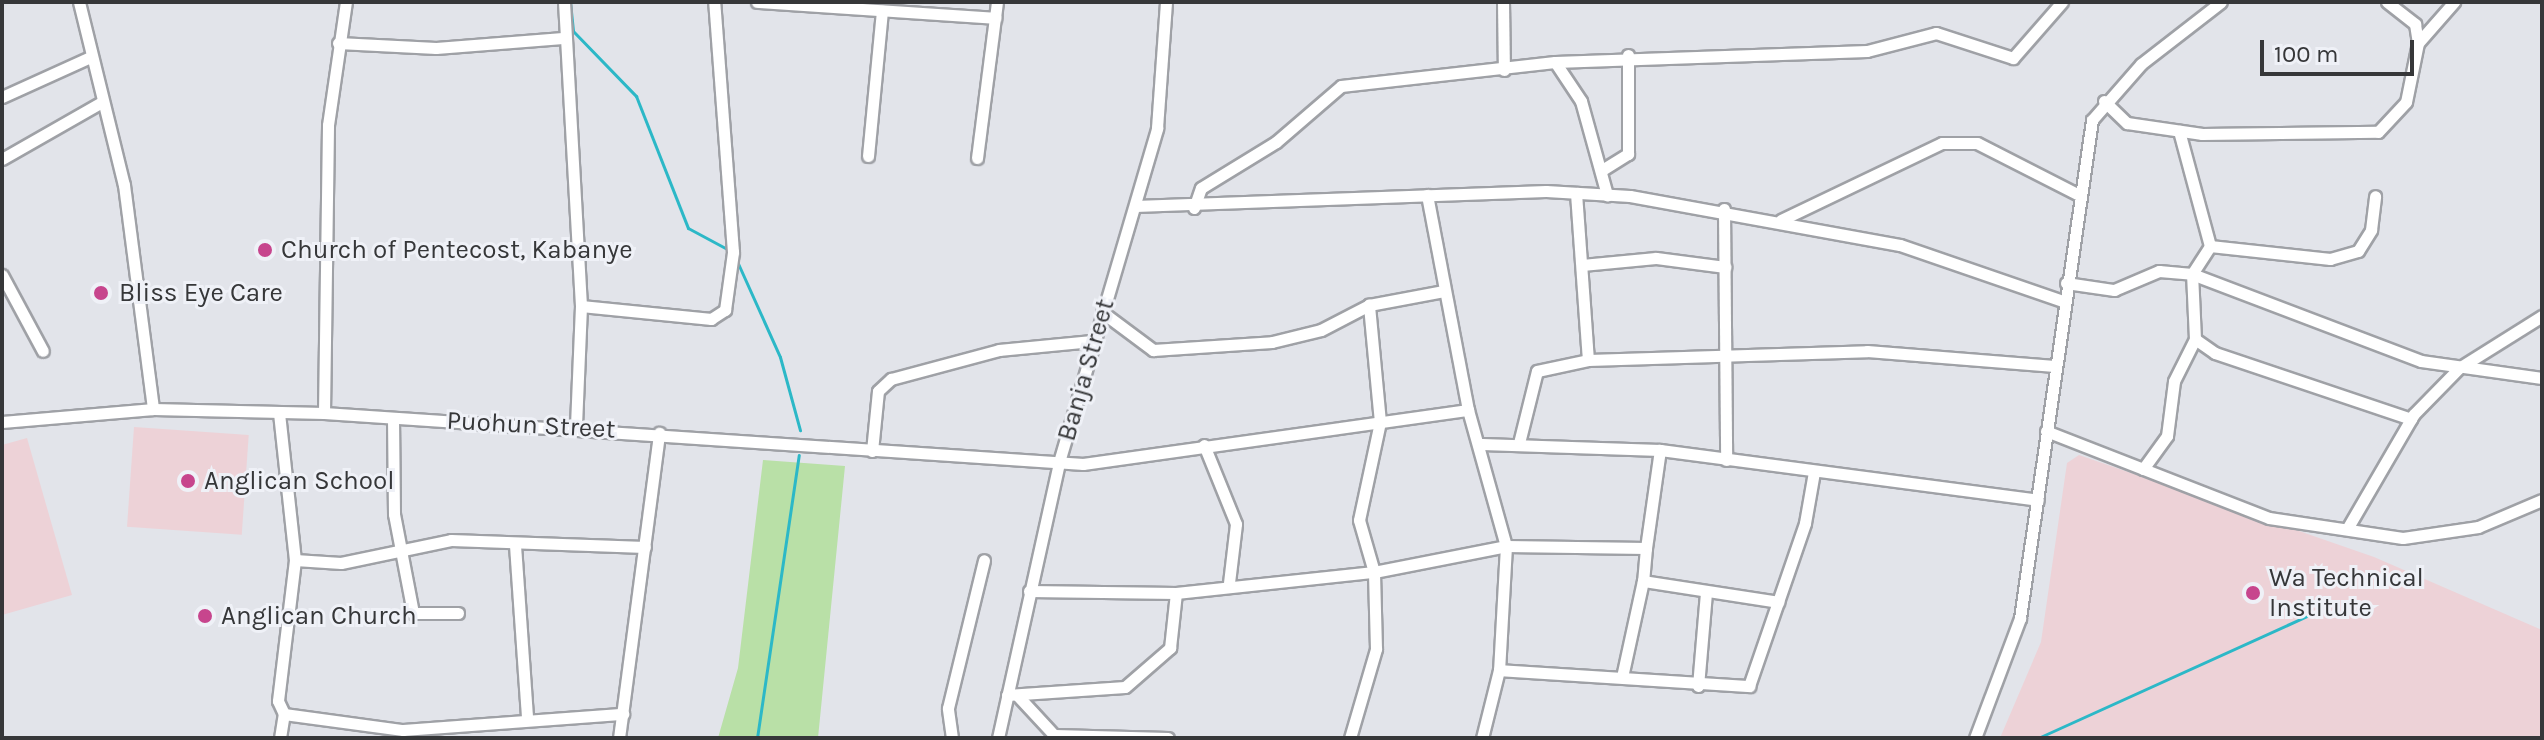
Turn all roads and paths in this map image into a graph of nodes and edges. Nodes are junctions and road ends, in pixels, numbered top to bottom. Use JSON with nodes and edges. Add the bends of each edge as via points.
{"nodes":[{"id":1,"x":79,"y":2,"type":"edge"},
{"id":2,"x":346,"y":2,"type":"edge"},
{"id":3,"x":564,"y":2,"type":"edge"},
{"id":4,"x":714,"y":2,"type":"edge"},
{"id":5,"x":757,"y":2,"type":"edge"},
{"id":6,"x":997,"y":2,"type":"edge"},
{"id":7,"x":1166,"y":2,"type":"edge"},
{"id":8,"x":1503,"y":2,"type":"edge"},
{"id":9,"x":2062,"y":2,"type":"edge"},
{"id":10,"x":2221,"y":2,"type":"edge"},
{"id":11,"x":2387,"y":2,"type":"edge"},
{"id":12,"x":2454,"y":2,"type":"edge"},
{"id":13,"x":882,"y":11,"type":"junction"},
{"id":14,"x":995,"y":18,"type":"junction"},
{"id":15,"x":563,"y":38,"type":"junction"},
{"id":16,"x":338,"y":43,"type":"junction"},
{"id":17,"x":2418,"y":43,"type":"junction"},
{"id":18,"x":1628,"y":55,"type":"junction"},
{"id":19,"x":90,"y":57,"type":"junction"},
{"id":20,"x":1555,"y":62,"type":"junction"},
{"id":21,"x":1504,"y":70,"type":"junction"},
{"id":22,"x":2,"y":97,"type":"edge"},
{"id":23,"x":2104,"y":101,"type":"junction"},
{"id":24,"x":102,"y":102,"type":"junction"},
{"id":25,"x":2179,"y":131,"type":"junction"},
{"id":26,"x":868,"y":156,"type":"dead end"},
{"id":27,"x":977,"y":158,"type":"dead end"},
{"id":28,"x":2,"y":159,"type":"edge"},
{"id":29,"x":1602,"y":170,"type":"junction"},
{"id":30,"x":1576,"y":193,"type":"junction"},
{"id":31,"x":2077,"y":194,"type":"junction"},
{"id":32,"x":1427,"y":195,"type":"junction"},
{"id":33,"x":1607,"y":195,"type":"junction"},
{"id":34,"x":2375,"y":196,"type":"dead end"},
{"id":35,"x":1135,"y":206,"type":"junction"},
{"id":36,"x":1194,"y":208,"type":"junction"},
{"id":37,"x":1724,"y":209,"type":"junction"},
{"id":38,"x":1781,"y":220,"type":"junction"},
{"id":39,"x":2210,"y":246,"type":"junction"},
{"id":40,"x":1582,"y":265,"type":"junction"},
{"id":41,"x":1725,"y":267,"type":"junction"},
{"id":42,"x":2192,"y":274,"type":"junction"},
{"id":43,"x":2,"y":275,"type":"edge"},
{"id":44,"x":2066,"y":283,"type":"junction"},
{"id":45,"x":1444,"y":291,"type":"junction"},
{"id":46,"x":2063,"y":301,"type":"junction"},
{"id":47,"x":1369,"y":305,"type":"junction"},
{"id":48,"x":581,"y":306,"type":"junction"},
{"id":49,"x":1102,"y":312,"type":"junction"},
{"id":50,"x":2542,"y":316,"type":"edge"},
{"id":51,"x":2195,"y":339,"type":"junction"},
{"id":52,"x":1092,"y":341,"type":"junction"},
{"id":53,"x":1727,"y":350,"type":"junction"},
{"id":54,"x":43,"y":351,"type":"dead end"},
{"id":55,"x":1588,"y":360,"type":"junction"},
{"id":56,"x":2054,"y":366,"type":"junction"},
{"id":57,"x":2459,"y":368,"type":"junction"},
{"id":58,"x":2542,"y":378,"type":"edge"},
{"id":59,"x":153,"y":409,"type":"junction"},
{"id":60,"x":1468,"y":410,"type":"junction"},
{"id":61,"x":279,"y":413,"type":"junction"},
{"id":62,"x":324,"y":413,"type":"junction"},
{"id":63,"x":393,"y":418,"type":"junction"},
{"id":64,"x":2411,"y":419,"type":"junction"},
{"id":65,"x":2,"y":422,"type":"edge"},
{"id":66,"x":1380,"y":422,"type":"junction"},
{"id":67,"x":576,"y":426,"type":"junction"},
{"id":68,"x":2046,"y":431,"type":"junction"},
{"id":69,"x":659,"y":433,"type":"junction"},
{"id":70,"x":1519,"y":443,"type":"junction"},
{"id":71,"x":1482,"y":444,"type":"junction"},
{"id":72,"x":1204,"y":445,"type":"junction"},
{"id":73,"x":1660,"y":450,"type":"junction"},
{"id":74,"x":872,"y":451,"type":"junction"},
{"id":75,"x":1726,"y":460,"type":"junction"},
{"id":76,"x":1059,"y":462,"type":"junction"},
{"id":77,"x":2143,"y":469,"type":"junction"},
{"id":78,"x":1814,"y":472,"type":"junction"},
{"id":79,"x":2038,"y":500,"type":"junction"},
{"id":80,"x":2542,"y":500,"type":"edge"},
{"id":81,"x":2347,"y":529,"type":"junction"},
{"id":82,"x":515,"y":545,"type":"junction"},
{"id":83,"x":1506,"y":546,"type":"junction"},
{"id":84,"x":645,"y":547,"type":"junction"},
{"id":85,"x":1646,"y":548,"type":"junction"},
{"id":86,"x":399,"y":549,"type":"junction"},
{"id":87,"x":295,"y":560,"type":"junction"},
{"id":88,"x":984,"y":560,"type":"dead end"},
{"id":89,"x":1374,"y":572,"type":"junction"},
{"id":90,"x":1643,"y":581,"type":"junction"},
{"id":91,"x":1229,"y":583,"type":"junction"},
{"id":92,"x":1029,"y":591,"type":"junction"},
{"id":93,"x":1706,"y":592,"type":"junction"},
{"id":94,"x":1176,"y":593,"type":"junction"},
{"id":95,"x":1778,"y":602,"type":"junction"},
{"id":96,"x":458,"y":613,"type":"dead end"},
{"id":97,"x":1499,"y":670,"type":"junction"},
{"id":98,"x":1622,"y":677,"type":"junction"},
{"id":99,"x":1698,"y":686,"type":"junction"},
{"id":100,"x":1012,"y":695,"type":"junction"},
{"id":101,"x":284,"y":714,"type":"junction"},
{"id":102,"x":623,"y":714,"type":"junction"},
{"id":103,"x":527,"y":717,"type":"junction"},
{"id":104,"x":280,"y":738,"type":"edge"},
{"id":105,"x":619,"y":738,"type":"edge"},
{"id":106,"x":952,"y":738,"type":"edge"},
{"id":107,"x":998,"y":738,"type":"edge"},
{"id":108,"x":1168,"y":738,"type":"edge"},
{"id":109,"x":1350,"y":738,"type":"edge"},
{"id":110,"x":1482,"y":738,"type":"edge"},
{"id":111,"x":1975,"y":738,"type":"edge"}],
"edges":[{"from":1,"to":19,"type":"street"},
{"from":2,"to":16,"type":"street"},
{"from":3,"to":15,"type":"street"},
{"from":4,"to":48,"type":"street","via":[[733,252],[725,310],[711,319]]},
{"from":5,"to":13,"type":"street"},
{"from":6,"to":14,"type":"street"},
{"from":7,"to":35,"type":"street","name":"Banja Street","via":[[1165,92]]},
{"from":8,"to":21,"type":"street"},
{"from":9,"to":18,"type":"street","via":[[2013,58],[1936,33],[1867,51]]},
{"from":10,"to":23,"type":"street"},
{"from":11,"to":17,"type":"street","via":[[2415,24]]},
{"from":12,"to":17,"type":"street"},
{"from":13,"to":14,"type":"street"},
{"from":13,"to":26,"type":"street"},
{"from":14,"to":27,"type":"street"},
{"from":15,"to":16,"type":"street","via":[[436,48]]},
{"from":15,"to":48,"type":"street"},
{"from":16,"to":62,"type":"street","via":[[324,215]]},
{"from":17,"to":25,"type":"street","via":[[2406,102],[2378,132]]},
{"from":18,"to":20,"type":"street"},
{"from":18,"to":29,"type":"street","via":[[1628,154]]},
{"from":19,"to":22,"type":"street"},
{"from":19,"to":24,"type":"street"},
{"from":20,"to":21,"type":"street"},
{"from":20,"to":29,"type":"street","via":[[1581,101]]},
{"from":21,"to":36,"type":"street","via":[[1341,86],[1233,174],[1201,188]]},
{"from":23,"to":25,"type":"street","via":[[2120,120]]},
{"from":23,"to":31,"type":"street","via":[[2092,120]]},
{"from":24,"to":28,"type":"street"},
{"from":24,"to":59,"type":"street","via":[[134,245]]},
{"from":25,"to":39,"type":"street"},
{"from":29,"to":33,"type":"street"},
{"from":30,"to":32,"type":"street"},
{"from":30,"to":33,"type":"street"},
{"from":30,"to":40,"type":"street"},
{"from":31,"to":38,"type":"street","via":[[1977,143],[1942,143]]},
{"from":31,"to":44,"type":"street"},
{"from":32,"to":36,"type":"street"},
{"from":32,"to":45,"type":"street"},
{"from":33,"to":37,"type":"street"},
{"from":34,"to":39,"type":"street","via":[[2371,230],[2358,251],[2330,259]]},
{"from":35,"to":36,"type":"street"},
{"from":35,"to":49,"type":"street","name":"Banja Street"},
{"from":37,"to":38,"type":"street"},
{"from":37,"to":41,"type":"street"},
{"from":38,"to":46,"type":"street","via":[[1900,245]]},
{"from":39,"to":42,"type":"street"},
{"from":40,"to":41,"type":"street","via":[[1656,258]]},
{"from":40,"to":55,"type":"street"},
{"from":41,"to":53,"type":"street"},
{"from":42,"to":44,"type":"street","via":[[2159,271],[2114,290]]},
{"from":42,"to":51,"type":"street"},
{"from":42,"to":57,"type":"street","via":[[2367,345]]},
{"from":43,"to":54,"type":"street"},
{"from":44,"to":46,"type":"street"},
{"from":45,"to":47,"type":"street"},
{"from":45,"to":60,"type":"street"},
{"from":46,"to":56,"type":"street"},
{"from":47,"to":49,"type":"street","via":[[1321,330],[1272,342],[1153,350]]},
{"from":47,"to":66,"type":"street"},
{"from":48,"to":67,"type":"street"},
{"from":49,"to":52,"type":"street","name":"Banja Street"},
{"from":50,"to":57,"type":"street"},
{"from":51,"to":64,"type":"street","via":[[2215,353]]},
{"from":51,"to":77,"type":"street","via":[[2174,381],[2167,436]]},
{"from":52,"to":74,"type":"street","via":[[999,350],[891,379],[878,391]]},
{"from":52,"to":76,"type":"street","name":"Banja Street"},
{"from":53,"to":55,"type":"street"},
{"from":53,"to":56,"type":"street","via":[[1867,351]]},
{"from":53,"to":75,"type":"street"},
{"from":55,"to":70,"type":"street","via":[[1537,371]]},
{"from":56,"to":68,"type":"street"},
{"from":57,"to":58,"type":"street"},
{"from":57,"to":64,"type":"street"},
{"from":59,"to":61,"type":"street","name":"Puohun Street"},
{"from":59,"to":65,"type":"street","name":"Puohun Street"},
{"from":60,"to":66,"type":"street","name":"Puohun Street"},
{"from":60,"to":71,"type":"street"},
{"from":61,"to":62,"type":"street","name":"Puohun Street"},
{"from":61,"to":87,"type":"street"},
{"from":62,"to":63,"type":"street","name":"Puohun Street"},
{"from":63,"to":67,"type":"street","name":"Puohun Street"},
{"from":63,"to":86,"type":"street"},
{"from":64,"to":81,"type":"street"},
{"from":66,"to":72,"type":"street","name":"Puohun Street"},
{"from":66,"to":89,"type":"street","via":[[1359,496]]},
{"from":67,"to":69,"type":"street","name":"Puohun Street"},
{"from":68,"to":77,"type":"street"},
{"from":68,"to":79,"type":"street"},
{"from":69,"to":74,"type":"street","name":"Puohun Street"},
{"from":69,"to":84,"type":"street"},
{"from":70,"to":71,"type":"street"},
{"from":70,"to":73,"type":"street"},
{"from":71,"to":83,"type":"street"},
{"from":72,"to":76,"type":"street","name":"Puohun Street"},
{"from":72,"to":91,"type":"street","via":[[1236,524]]},
{"from":73,"to":75,"type":"street"},
{"from":73,"to":85,"type":"street"},
{"from":74,"to":76,"type":"street","name":"Puohun Street"},
{"from":75,"to":78,"type":"street"},
{"from":76,"to":92,"type":"street","name":"Banja Street"},
{"from":77,"to":81,"type":"street","via":[[2269,518]]},
{"from":78,"to":79,"type":"street"},
{"from":78,"to":95,"type":"street"},
{"from":79,"to":111,"type":"street","via":[[2020,618]]},
{"from":80,"to":81,"type":"street","via":[[2478,527],[2424,537]]},
{"from":82,"to":84,"type":"street"},
{"from":82,"to":86,"type":"street","via":[[451,540]]},
{"from":82,"to":103,"type":"street"},
{"from":83,"to":85,"type":"street"},
{"from":83,"to":89,"type":"street"},
{"from":83,"to":97,"type":"street"},
{"from":84,"to":102,"type":"street"},
{"from":85,"to":90,"type":"street"},
{"from":86,"to":87,"type":"street","via":[[341,563]]},
{"from":86,"to":96,"type":"street","via":[[414,616]]},
{"from":87,"to":101,"type":"street","via":[[278,701]]},
{"from":88,"to":106,"type":"street","via":[[948,708]]},
{"from":89,"to":91,"type":"street"},
{"from":89,"to":109,"type":"street","via":[[1376,649]]},
{"from":90,"to":93,"type":"street"},
{"from":90,"to":98,"type":"street"},
{"from":91,"to":94,"type":"street"},
{"from":92,"to":94,"type":"street"},
{"from":92,"to":100,"type":"street","name":"Banja Street"},
{"from":93,"to":95,"type":"street"},
{"from":93,"to":99,"type":"street"},
{"from":94,"to":100,"type":"street","via":[[1170,648],[1125,687]]},
{"from":95,"to":99,"type":"street","via":[[1749,686]]},
{"from":97,"to":98,"type":"street"},
{"from":97,"to":110,"type":"street"},
{"from":98,"to":99,"type":"street"},
{"from":100,"to":107,"type":"street","name":"Banja Street"},
{"from":100,"to":108,"type":"street","via":[[1054,735]]},
{"from":101,"to":103,"type":"street","via":[[403,730]]},
{"from":101,"to":104,"type":"street"},
{"from":102,"to":103,"type":"street"},
{"from":102,"to":105,"type":"street"}]}
